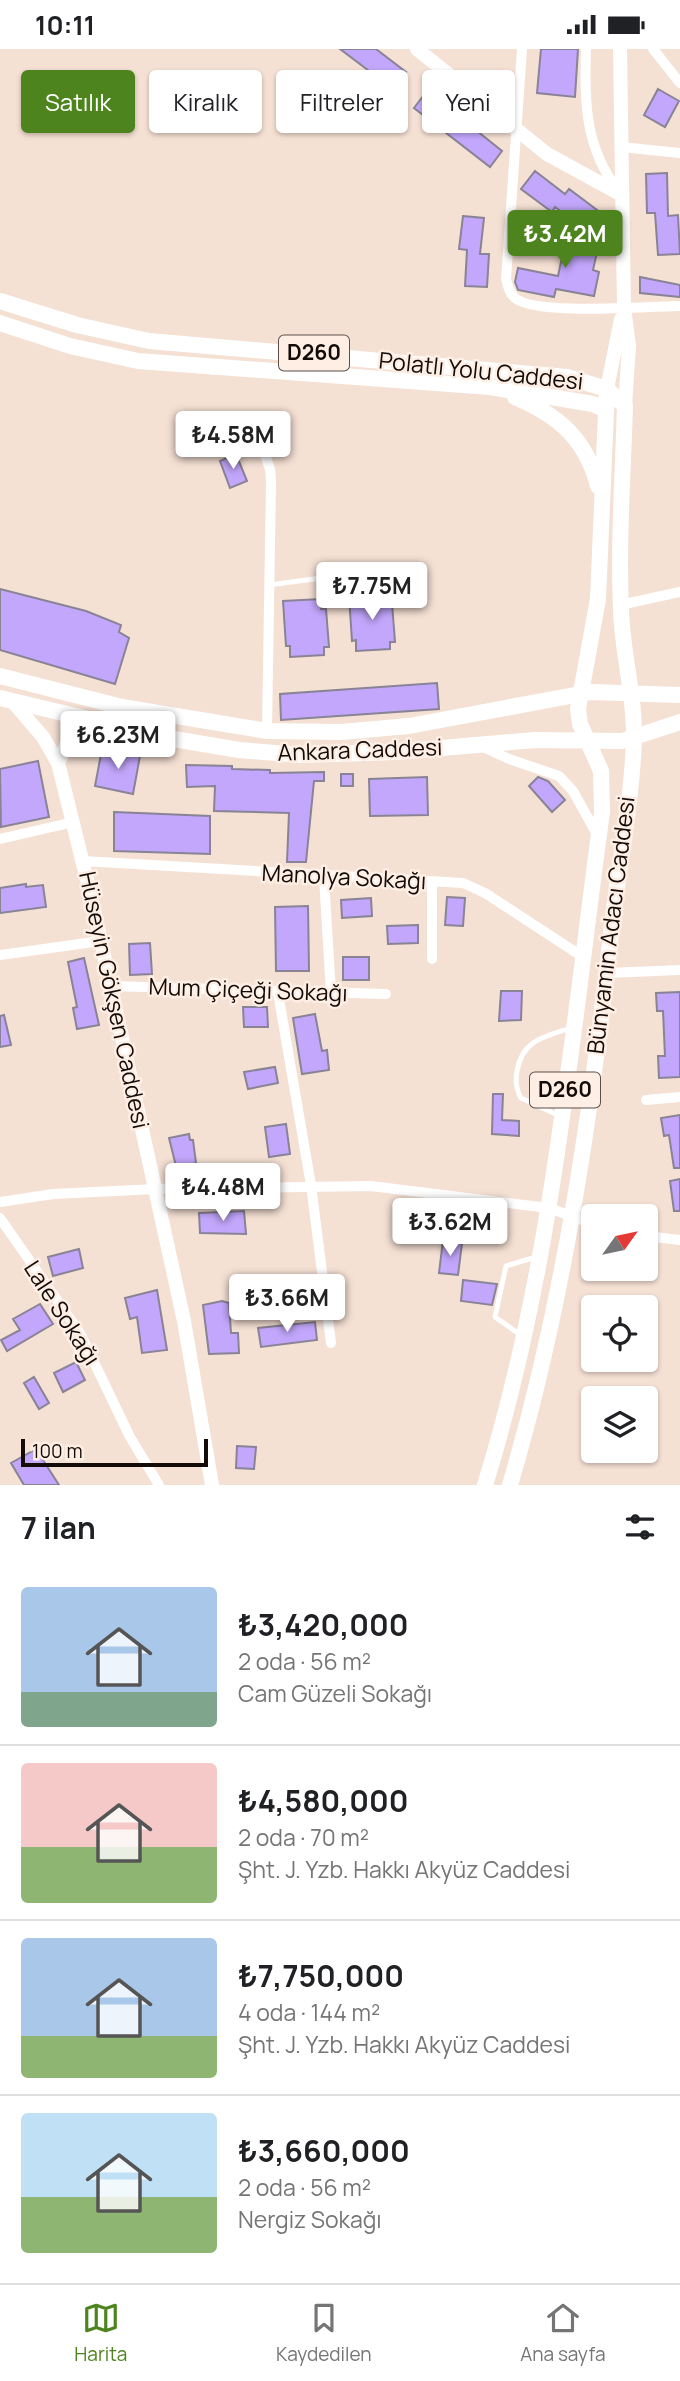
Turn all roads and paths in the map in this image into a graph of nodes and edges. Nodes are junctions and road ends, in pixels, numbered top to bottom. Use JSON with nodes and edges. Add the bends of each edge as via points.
{"nodes":[{"id":1,"x":417,"y":49,"type":"edge"},
{"id":2,"x":522,"y":49,"type":"edge"},
{"id":3,"x":586,"y":49,"type":"edge"},
{"id":4,"x":653,"y":49,"type":"edge"},
{"id":5,"x":622,"y":51,"type":"edge"},
{"id":6,"x":680,"y":83,"type":"edge"},
{"id":7,"x":516,"y":129,"type":"junction"},
{"id":8,"x":621,"y":147,"type":"junction"},
{"id":9,"x":680,"y":153,"type":"edge"},
{"id":10,"x":622,"y":195,"type":"junction"},
{"id":11,"x":0,"y":302,"type":"edge"},
{"id":12,"x":680,"y":306,"type":"edge"},
{"id":13,"x":624,"y":307,"type":"junction"},
{"id":14,"x":0,"y":323,"type":"edge"},
{"id":15,"x":490,"y":387,"type":"junction"},
{"id":16,"x":607,"y":389,"type":"junction"},
{"id":17,"x":625,"y":406,"type":"junction"},
{"id":18,"x":606,"y":410,"type":"junction"},
{"id":19,"x":258,"y":436,"type":"dead end"},
{"id":20,"x":602,"y":506,"type":"junction"},
{"id":21,"x":344,"y":575,"type":"dead end"},
{"id":22,"x":269,"y":585,"type":"junction"},
{"id":23,"x":680,"y":592,"type":"edge"},
{"id":24,"x":620,"y":605,"type":"junction"},
{"id":25,"x":0,"y":676,"type":"edge"},
{"id":26,"x":632,"y":692,"type":"junction"},
{"id":27,"x":579,"y":694,"type":"junction"},
{"id":28,"x":680,"y":695,"type":"edge"},
{"id":29,"x":7,"y":700,"type":"edge"},
{"id":30,"x":79,"y":718,"type":"junction"},
{"id":31,"x":680,"y":722,"type":"edge"},
{"id":32,"x":267,"y":731,"type":"junction"},
{"id":33,"x":587,"y":739,"type":"junction"},
{"id":34,"x":634,"y":740,"type":"junction"},
{"id":35,"x":479,"y":744,"type":"junction"},
{"id":36,"x":58,"y":763,"type":"junction"},
{"id":37,"x":74,"y":823,"type":"junction"},
{"id":38,"x":599,"y":838,"type":"junction"},
{"id":39,"x":0,"y":839,"type":"edge"},
{"id":40,"x":83,"y":861,"type":"junction"},
{"id":41,"x":324,"y":877,"type":"junction"},
{"id":42,"x":432,"y":882,"type":"junction"},
{"id":43,"x":101,"y":941,"type":"junction"},
{"id":44,"x":0,"y":955,"type":"edge"},
{"id":45,"x":583,"y":957,"type":"junction"},
{"id":46,"x":432,"y":959,"type":"dead end"},
{"id":47,"x":680,"y":970,"type":"edge"},
{"id":48,"x":607,"y":973,"type":"junction"},
{"id":49,"x":110,"y":986,"type":"junction"},
{"id":50,"x":278,"y":993,"type":"junction"},
{"id":51,"x":331,"y":993,"type":"junction"},
{"id":52,"x":386,"y":994,"type":"dead end"},
{"id":53,"x":574,"y":1027,"type":"junction"},
{"id":54,"x":680,"y":1097,"type":"edge"},
{"id":55,"x":646,"y":1100,"type":"dead end"},
{"id":56,"x":561,"y":1117,"type":"junction"},
{"id":57,"x":311,"y":1185,"type":"junction"},
{"id":58,"x":156,"y":1189,"type":"junction"},
{"id":59,"x":0,"y":1202,"type":"edge"},
{"id":60,"x":549,"y":1208,"type":"junction"},
{"id":61,"x":573,"y":1219,"type":"junction"},
{"id":62,"x":0,"y":1220,"type":"edge"},
{"id":63,"x":581,"y":1221,"type":"edge"},
{"id":64,"x":658,"y":1237,"type":"edge"},
{"id":65,"x":680,"y":1240,"type":"edge"},
{"id":66,"x":542,"y":1255,"type":"junction"},
{"id":67,"x":524,"y":1338,"type":"junction"},
{"id":68,"x":331,"y":1343,"type":"dead end"},
{"id":69,"x":159,"y":1485,"type":"edge"},
{"id":70,"x":212,"y":1485,"type":"edge"},
{"id":71,"x":485,"y":1485,"type":"edge"},
{"id":72,"x":510,"y":1485,"type":"edge"}],
"edges":[{"from":1,"to":7,"type":"street"},
{"from":2,"to":7,"type":"street"},
{"from":3,"to":10,"type":"street","via":[[584,91],[590,133],[604,173]]},
{"from":4,"to":6,"type":"street"},
{"from":5,"to":8,"type":"street"},
{"from":7,"to":10,"type":"street","via":[[567,167]]},
{"from":7,"to":13,"type":"street","via":[[506,279],[514,297],[559,307]]},
{"from":8,"to":9,"type":"street"},
{"from":8,"to":10,"type":"street"},
{"from":10,"to":13,"type":"street"},
{"from":11,"to":16,"type":"main road","name":"Polatlı Yolu Caddesi","number":"D260","via":[[149,341],[567,377]]},
{"from":12,"to":13,"type":"street"},
{"from":13,"to":16,"type":"street"},
{"from":13,"to":17,"type":"street","via":[[629,346]]},
{"from":14,"to":15,"type":"main road","name":"Polatlı Yolu Caddesi","number":"D260","via":[[138,361]]},
{"from":15,"to":18,"type":"main road","name":"Polatlı Yolu Caddesi"},
{"from":15,"to":20,"type":"main road","name":"Polatlı Yolu Caddesi","number":"D260","via":[[551,414],[572,432],[588,456]]},
{"from":16,"to":17,"type":"main road","name":"Polatlı Yolu Caddesi","number":"D260"},
{"from":16,"to":18,"type":"main road","number":"D260"},
{"from":17,"to":24,"type":"main road","number":"D260"},
{"from":18,"to":20,"type":"main road","number":"D260"},
{"from":19,"to":22,"type":"street","via":[[270,469]]},
{"from":20,"to":27,"type":"main road","number":"D260","via":[[596,625]]},
{"from":21,"to":22,"type":"lane"},
{"from":22,"to":32,"type":"street"},
{"from":23,"to":24,"type":"street"},
{"from":24,"to":26,"type":"main road","number":"D260","via":[[623,654]]},
{"from":25,"to":32,"type":"main road","name":"Ankara Caddesi","via":[[122,707]]},
{"from":26,"to":27,"type":"main road","name":"Ankara Caddesi"},
{"from":26,"to":28,"type":"main road","name":"Ankara Caddesi"},
{"from":26,"to":34,"type":"main road","name":"Bünyamin Adacı Caddesi","number":"D260"},
{"from":27,"to":32,"type":"main road","name":"Ankara Caddesi","via":[[409,726],[341,732]]},
{"from":27,"to":33,"type":"main road","number":"D260","via":[[580,724]]},
{"from":29,"to":30,"type":"main road","name":"Ankara Caddesi"},
{"from":29,"to":36,"type":"street","name":"Hüseyin Gökşen Caddesi","via":[[43,737]]},
{"from":30,"to":35,"type":"main road","name":"Ankara Caddesi","via":[[266,753],[337,755]]},
{"from":30,"to":36,"type":"street"},
{"from":31,"to":34,"type":"main road","name":"Ankara Caddesi"},
{"from":33,"to":34,"type":"main road","name":"Ankara Caddesi"},
{"from":33,"to":35,"type":"main road","name":"Ankara Caddesi"},
{"from":33,"to":38,"type":"main road","number":"D260","via":[[598,759],[603,783]]},
{"from":34,"to":48,"type":"main road","name":"Bünyamin Adacı Caddesi","number":"D260"},
{"from":35,"to":38,"type":"street","via":[[559,776],[573,790]]},
{"from":36,"to":37,"type":"street","name":"Hüseyin Gökşen Caddesi"},
{"from":37,"to":39,"type":"street"},
{"from":37,"to":40,"type":"street","name":"Hüseyin Gökşen Caddesi"},
{"from":38,"to":45,"type":"main road","number":"D260"},
{"from":40,"to":41,"type":"street","name":"Manolya Sokağı"},
{"from":40,"to":43,"type":"street","name":"Hüseyin Gökşen Caddesi"},
{"from":41,"to":42,"type":"street","name":"Manolya Sokağı"},
{"from":41,"to":51,"type":"street"},
{"from":42,"to":45,"type":"street","name":"Manolya Sokağı","via":[[475,887]]},
{"from":42,"to":46,"type":"street"},
{"from":43,"to":44,"type":"street"},
{"from":43,"to":49,"type":"street","name":"Hüseyin Gökşen Caddesi"},
{"from":45,"to":53,"type":"main road","number":"D260"},
{"from":47,"to":48,"type":"street"},
{"from":48,"to":61,"type":"main road","name":"Bünyamin Adacı Caddesi","number":"D260"},
{"from":49,"to":50,"type":"street","name":"Mum Çiçeği Sokağı"},
{"from":49,"to":58,"type":"street","name":"Hüseyin Gökşen Caddesi"},
{"from":50,"to":51,"type":"street","name":"Mum Çiçeği Sokağı"},
{"from":50,"to":57,"type":"street"},
{"from":51,"to":52,"type":"street","name":"Mum Çiçeği Sokağı"},
{"from":53,"to":56,"type":"main road","number":"D260"},
{"from":53,"to":56,"type":"lane","via":[[534,1040],[524,1048],[516,1077],[520,1098]]},
{"from":54,"to":55,"type":"street"},
{"from":56,"to":60,"type":"main road","number":"D260"},
{"from":57,"to":58,"type":"street"},
{"from":57,"to":60,"type":"street","via":[[427,1191]]},
{"from":57,"to":68,"type":"street"},
{"from":58,"to":59,"type":"street","via":[[53,1194]]},
{"from":58,"to":70,"type":"street","name":"Hüseyin Gökşen Caddesi"},
{"from":60,"to":61,"type":"street"},
{"from":60,"to":66,"type":"main road","number":"D260"},
{"from":61,"to":63,"type":"street"},
{"from":61,"to":72,"type":"main road","name":"Bünyamin Adacı Caddesi","number":"D260","via":[[546,1352]]},
{"from":62,"to":69,"type":"street","name":"Lale Sokağı","via":[[80,1333],[130,1437]]},
{"from":64,"to":65,"type":"street"},
{"from":66,"to":67,"type":"main road","number":"D260"},
{"from":66,"to":67,"type":"lane","via":[[506,1266],[495,1317]]},
{"from":67,"to":71,"type":"main road","number":"D260"}]}
